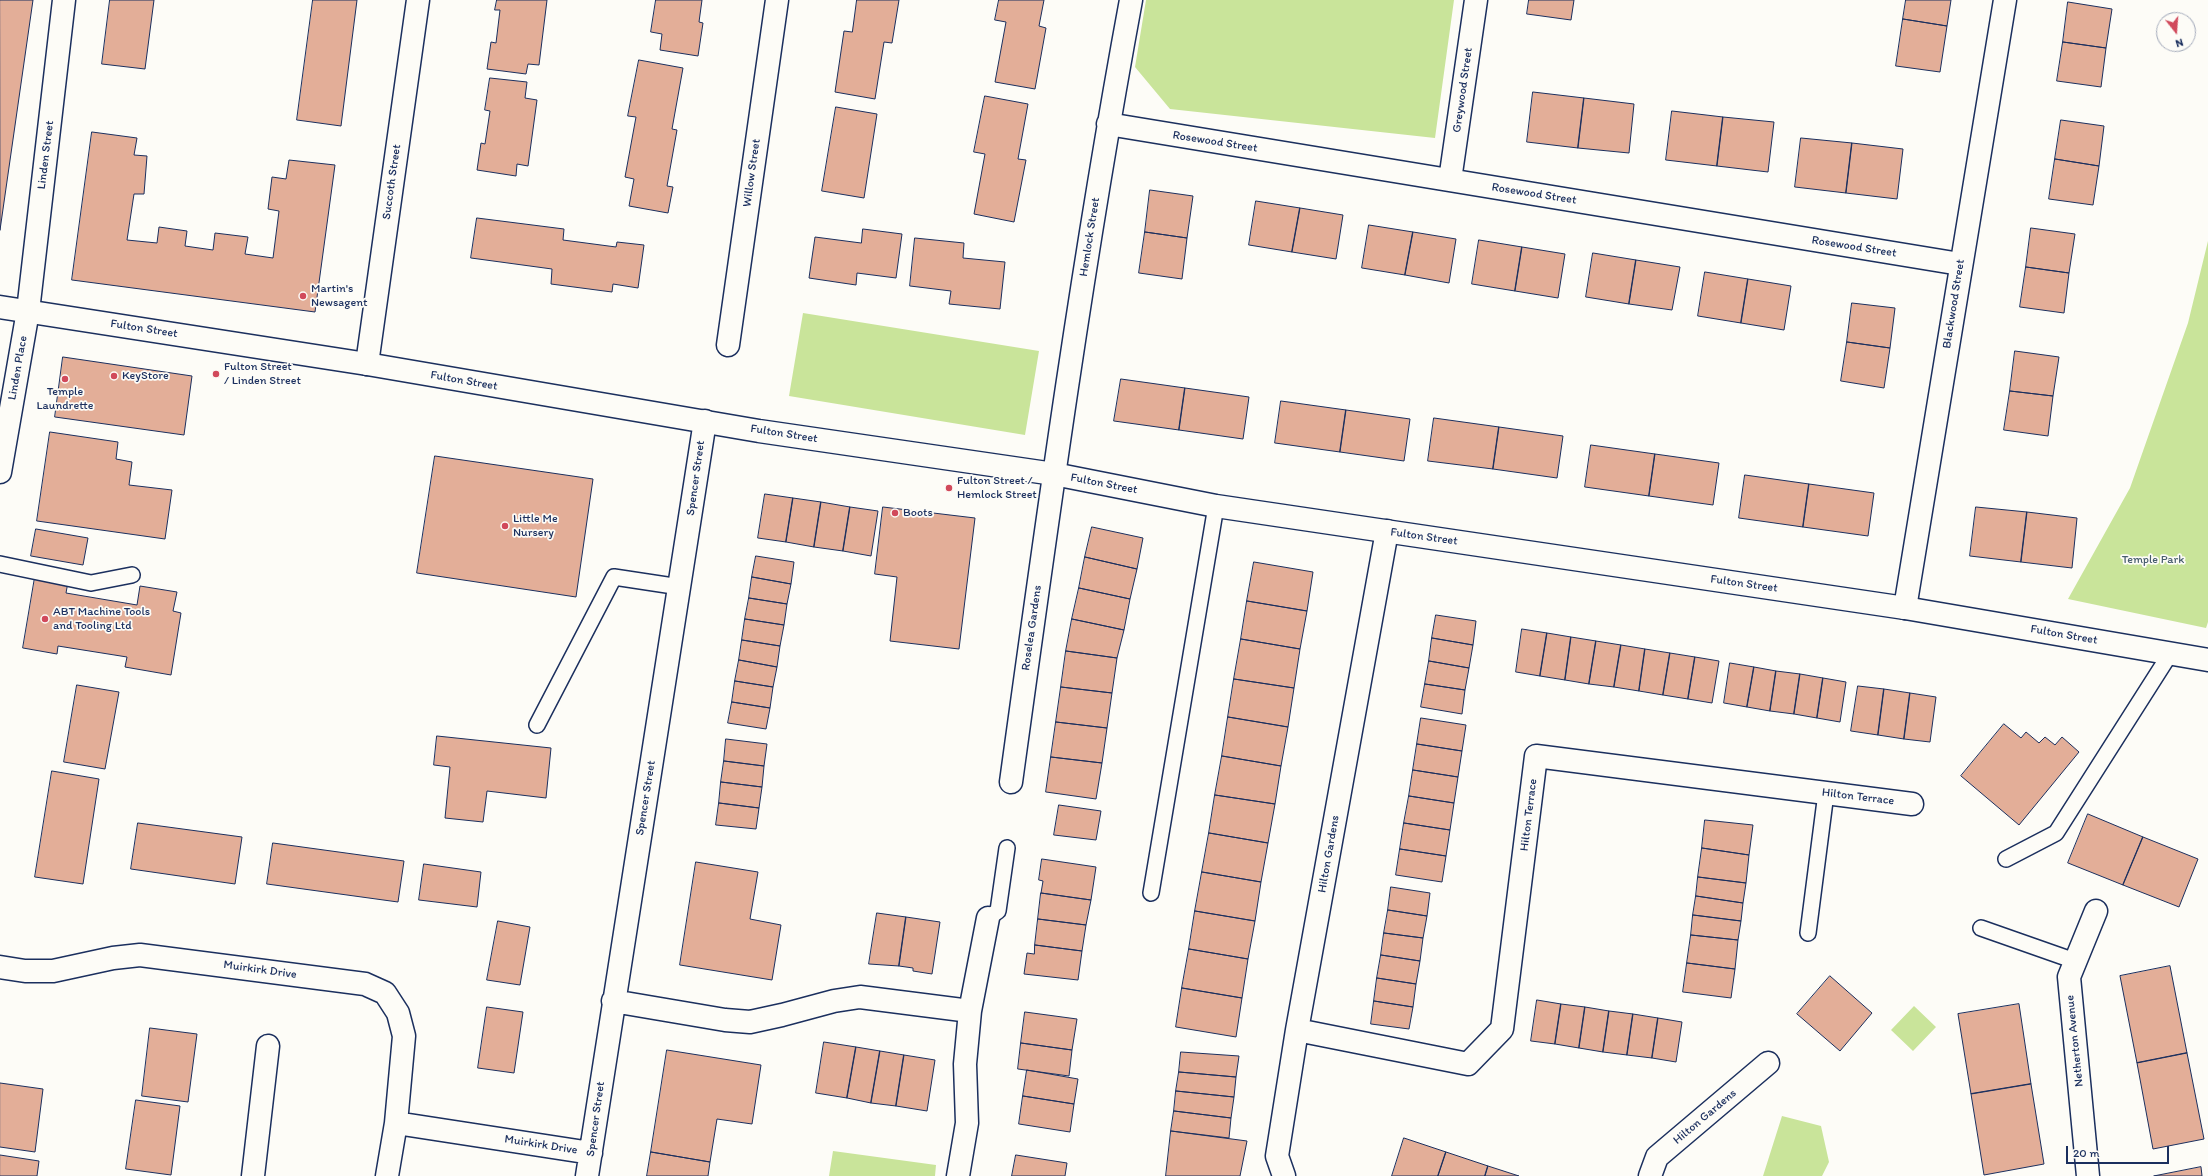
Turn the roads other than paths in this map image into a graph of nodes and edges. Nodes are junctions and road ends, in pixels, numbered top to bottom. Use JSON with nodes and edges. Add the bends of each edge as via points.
{"nodes":[{"id":1,"x":64,"y":0,"type":"edge"},
{"id":2,"x":418,"y":0,"type":"edge"},
{"id":3,"x":777,"y":0,"type":"edge"},
{"id":4,"x":1131,"y":0,"type":"edge"},
{"id":5,"x":1476,"y":0,"type":"edge"},
{"id":6,"x":2005,"y":0,"type":"edge"},
{"id":7,"x":1108,"y":124,"type":"junction"},
{"id":8,"x":1450,"y":180,"type":"junction"},
{"id":9,"x":1960,"y":264,"type":"junction"},
{"id":10,"x":0,"y":307,"type":"edge"},
{"id":11,"x":28,"y":311,"type":"junction"},
{"id":12,"x":728,"y":345,"type":"dead end"},
{"id":13,"x":367,"y":364,"type":"junction"},
{"id":14,"x":705,"y":421,"type":"junction"},
{"id":15,"x":0,"y":472,"type":"edge"},
{"id":16,"x":1054,"y":474,"type":"junction"},
{"id":17,"x":1216,"y":506,"type":"junction"},
{"id":18,"x":1387,"y":531,"type":"junction"},
{"id":19,"x":0,"y":564,"type":"edge"},
{"id":20,"x":132,"y":575,"type":"dead end"},
{"id":21,"x":680,"y":587,"type":"junction"},
{"id":22,"x":1905,"y":608,"type":"junction"},
{"id":23,"x":2170,"y":654,"type":"junction"},
{"id":24,"x":2208,"y":660,"type":"edge"},
{"id":25,"x":537,"y":724,"type":"dead end"},
{"id":26,"x":1011,"y":782,"type":"dead end"},
{"id":27,"x":1826,"y":793,"type":"junction"},
{"id":28,"x":1912,"y":804,"type":"dead end"},
{"id":29,"x":1008,"y":848,"type":"dead end"},
{"id":30,"x":2006,"y":859,"type":"dead end"},
{"id":31,"x":1151,"y":894,"type":"dead end"},
{"id":32,"x":2096,"y":911,"type":"dead end"},
{"id":33,"x":988,"y":918,"type":"joint"},
{"id":34,"x":1981,"y":928,"type":"dead end"},
{"id":35,"x":1808,"y":933,"type":"dead end"},
{"id":36,"x":2075,"y":961,"type":"junction"},
{"id":37,"x":0,"y":967,"type":"edge"},
{"id":38,"x":613,"y":1001,"type":"junction"},
{"id":39,"x":970,"y":1011,"type":"junction"},
{"id":40,"x":1297,"y":1030,"type":"junction"},
{"id":41,"x":268,"y":1046,"type":"dead end"},
{"id":42,"x":1768,"y":1063,"type":"dead end"},
{"id":43,"x":396,"y":1123,"type":"junction"},
{"id":44,"x":591,"y":1153,"type":"junction"},
{"id":45,"x":253,"y":1176,"type":"edge"},
{"id":46,"x":387,"y":1176,"type":"edge"},
{"id":47,"x":587,"y":1176,"type":"edge"},
{"id":48,"x":958,"y":1176,"type":"edge"},
{"id":49,"x":1284,"y":1176,"type":"edge"},
{"id":50,"x":1650,"y":1176,"type":"edge"},
{"id":51,"x":2088,"y":1176,"type":"edge"}],
"edges":[{"from":1,"to":11,"type":"street","name":"Linden Street"},
{"from":2,"to":13,"type":"street","name":"Succoth Street"},
{"from":3,"to":12,"type":"street","name":"Willow Street"},
{"from":4,"to":7,"type":"street","name":"Hemlock Street"},
{"from":5,"to":8,"type":"street","name":"Greywood Street"},
{"from":6,"to":9,"type":"street","name":"Blackwood Street"},
{"from":7,"to":8,"type":"street","name":"Rosewood Street"},
{"from":7,"to":16,"type":"street","name":"Hemlock Street"},
{"from":8,"to":9,"type":"street","name":"Rosewood Street"},
{"from":9,"to":22,"type":"street","name":"Blackwood Street"},
{"from":10,"to":11,"type":"street","name":"Fulton Street"},
{"from":11,"to":13,"type":"street","name":"Fulton Street"},
{"from":11,"to":15,"type":"street","name":"Linden Place"},
{"from":13,"to":14,"type":"street","name":"Fulton Street"},
{"from":14,"to":16,"type":"street","name":"Fulton Street"},
{"from":14,"to":21,"type":"street","name":"Spencer Street"},
{"from":16,"to":17,"type":"street","name":"Fulton Street"},
{"from":16,"to":26,"type":"street","name":"Roselea Gardens"},
{"from":17,"to":18,"type":"street","name":"Fulton Street"},
{"from":17,"to":31,"type":"lane"},
{"from":18,"to":22,"type":"street","name":"Fulton Street"},
{"from":18,"to":40,"type":"street","name":"Hilton Gardens"},
{"from":19,"to":20,"type":"lane","via":[[91,583]]},
{"from":21,"to":25,"type":"lane","via":[[614,577]]},
{"from":21,"to":38,"type":"street","name":"Spencer Street"},
{"from":22,"to":23,"type":"street","name":"Fulton Street"},
{"from":23,"to":24,"type":"street","name":"Fulton Street"},
{"from":23,"to":30,"type":"lane","via":[[2056,833]]},
{"from":27,"to":28,"type":"street","name":"Hilton Terrace"},
{"from":27,"to":35,"type":"lane"},
{"from":27,"to":40,"type":"street","name":"Hilton Terrace","via":[[1536,756],[1502,1029],[1468,1064]]},
{"from":29,"to":33,"type":"lane","via":[[998,911]]},
{"from":32,"to":36,"type":"street","name":"Netherton Avenue"},
{"from":33,"to":39,"type":"street"},
{"from":34,"to":36,"type":"lane"},
{"from":36,"to":51,"type":"street","name":"Netherton Avenue","via":[[2069,977]]},
{"from":37,"to":43,"type":"street","name":"Muirkirk Drive","via":[[25,971],[53,971],[140,955],[365,984],[385,993],[398,1013],[404,1036]]},
{"from":38,"to":39,"type":"street","via":[[750,1022],[834,1000],[860,997]]},
{"from":38,"to":44,"type":"street","name":"Spencer Street"},
{"from":39,"to":48,"type":"street","via":[[965,1064],[967,1123]]},
{"from":40,"to":49,"type":"street","name":"Hilton Gardens","via":[[1277,1156]]},
{"from":41,"to":45,"type":"street"},
{"from":42,"to":50,"type":"street","name":"Hilton Gardens","via":[[1657,1157]]},
{"from":43,"to":44,"type":"street","name":"Muirkirk Drive"},
{"from":43,"to":46,"type":"street","name":"Muirkirk Drive"},
{"from":44,"to":47,"type":"street","name":"Spencer Street"}]}
